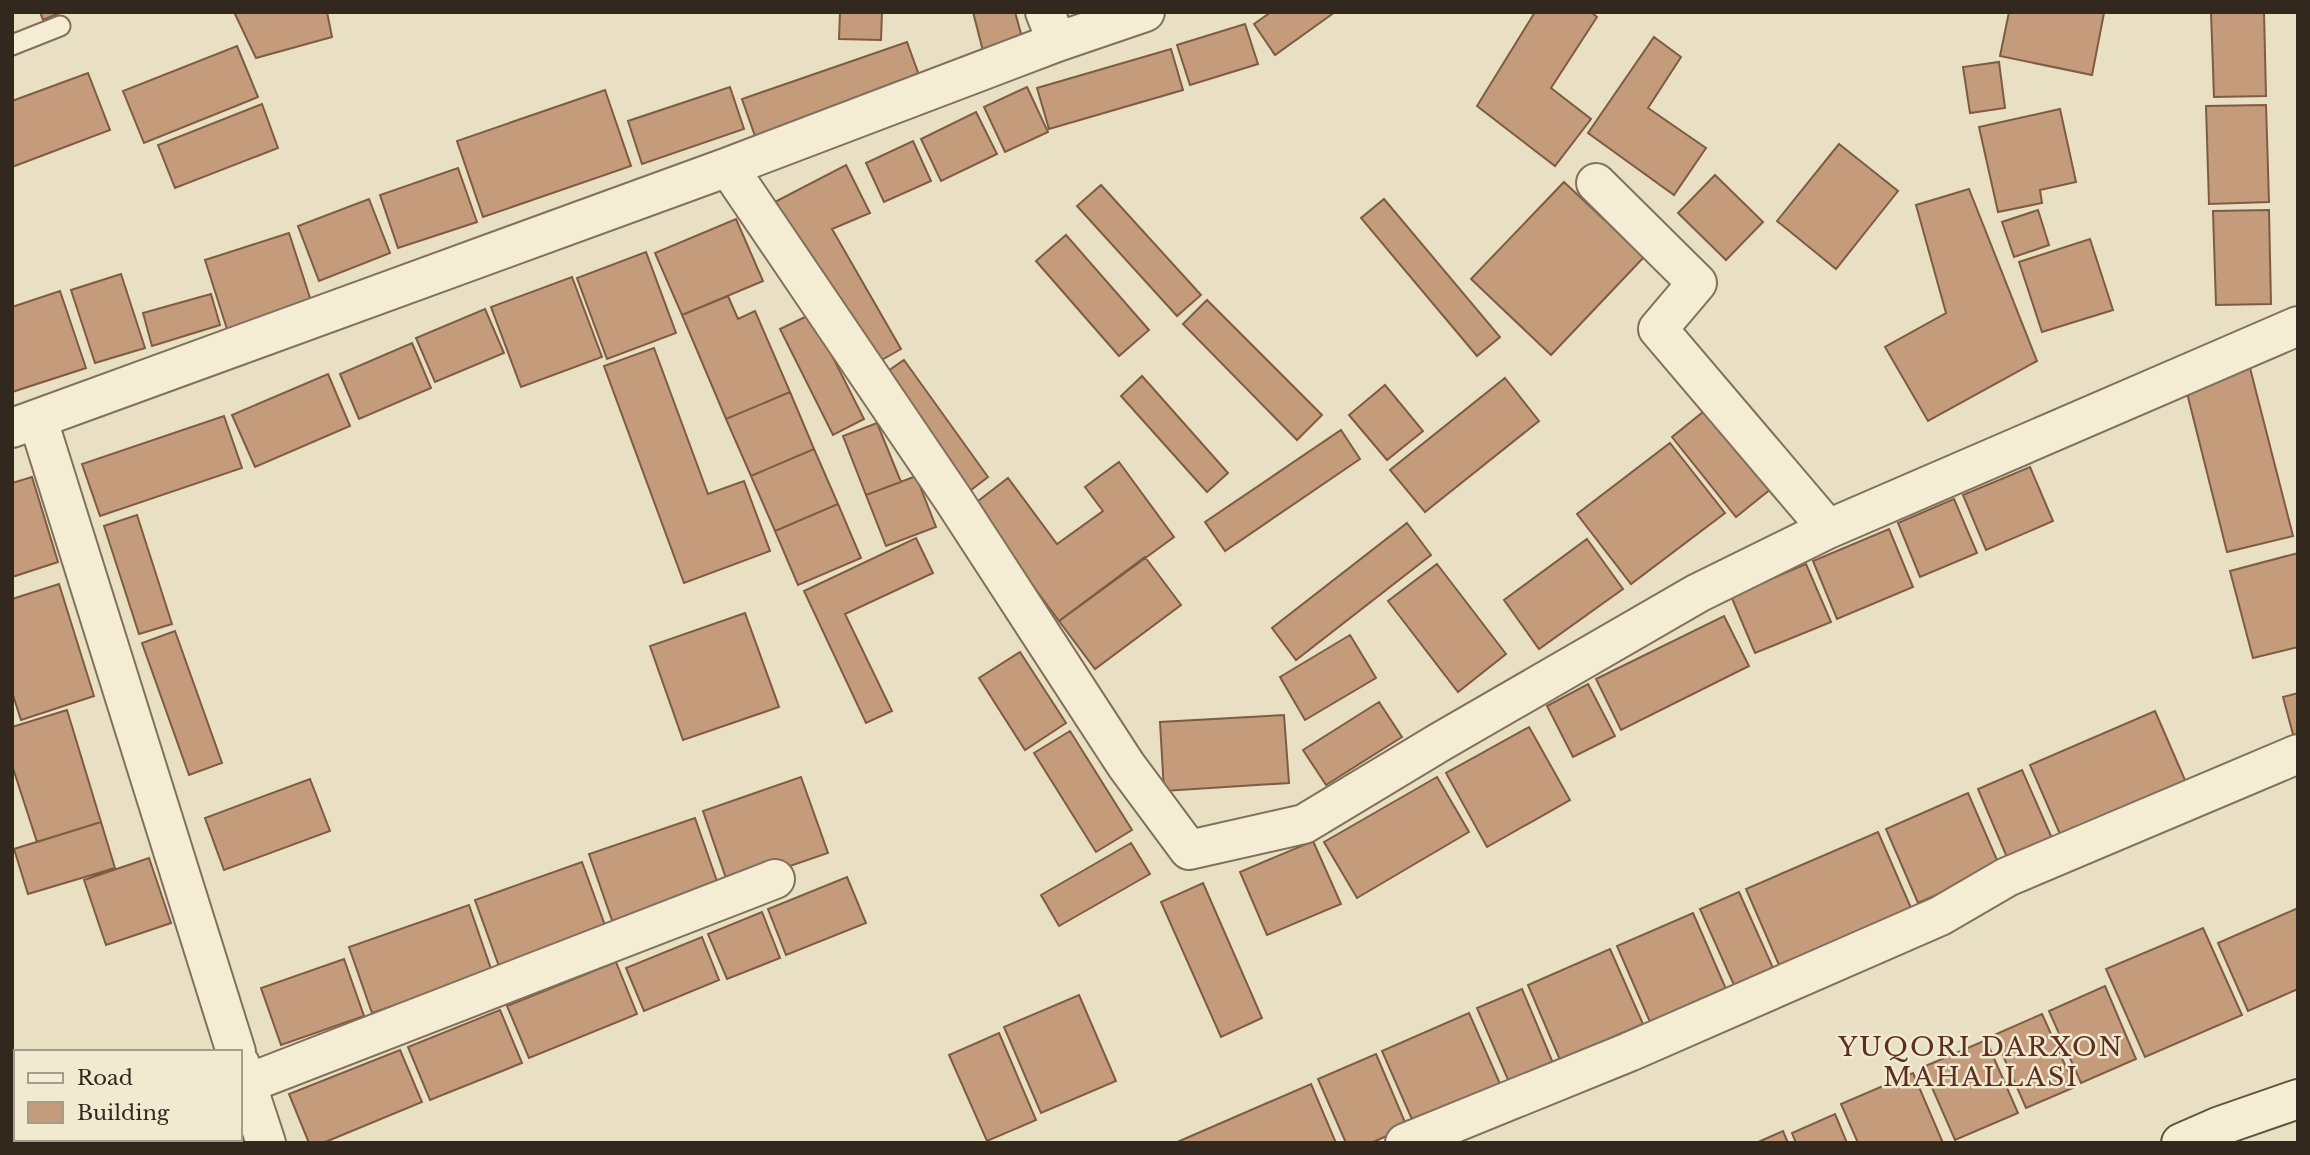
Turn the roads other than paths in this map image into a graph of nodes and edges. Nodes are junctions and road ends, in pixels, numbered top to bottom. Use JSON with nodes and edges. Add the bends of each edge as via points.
{"nodes":[{"id":1,"x":1145,"y":12,"type":"edge"},
{"id":2,"x":60,"y":26,"type":"dead end"},
{"id":3,"x":1051,"y":27,"type":"edge"},
{"id":4,"x":12,"y":45,"type":"edge"},
{"id":5,"x":727,"y":167,"type":"junction"},
{"id":6,"x":1596,"y":183,"type":"dead end"},
{"id":7,"x":2298,"y":326,"type":"edge"},
{"id":8,"x":25,"y":424,"type":"edge"},
{"id":9,"x":1828,"y":529,"type":"junction"},
{"id":10,"x":2298,"y":754,"type":"edge"},
{"id":11,"x":775,"y":879,"type":"dead end"},
{"id":12,"x":235,"y":1050,"type":"edge"},
{"id":13,"x":242,"y":1067,"type":"edge"},
{"id":14,"x":242,"y":1070,"type":"edge"},
{"id":15,"x":2298,"y":1099,"type":"edge"},
{"id":16,"x":267,"y":1143,"type":"edge"},
{"id":17,"x":1405,"y":1143,"type":"edge"},
{"id":18,"x":2181,"y":1143,"type":"edge"}],
"edges":[{"from":1,"to":3,"type":"street"},
{"from":2,"to":4,"type":"lane"},
{"from":3,"to":5,"type":"street"},
{"from":5,"to":8,"type":"street"},
{"from":5,"to":9,"type":"street","via":[[953,499],[1126,765],[1189,850],[1304,824],[1698,593]]},
{"from":6,"to":9,"type":"street","via":[[1697,283],[1658,329]]},
{"from":7,"to":9,"type":"street"},
{"from":8,"to":12,"type":"street"},
{"from":10,"to":17,"type":"street","via":[[2007,877],[1940,916],[1629,1052]]},
{"from":11,"to":13,"type":"street"},
{"from":14,"to":16,"type":"street"},
{"from":15,"to":18,"type":"street"}]}
